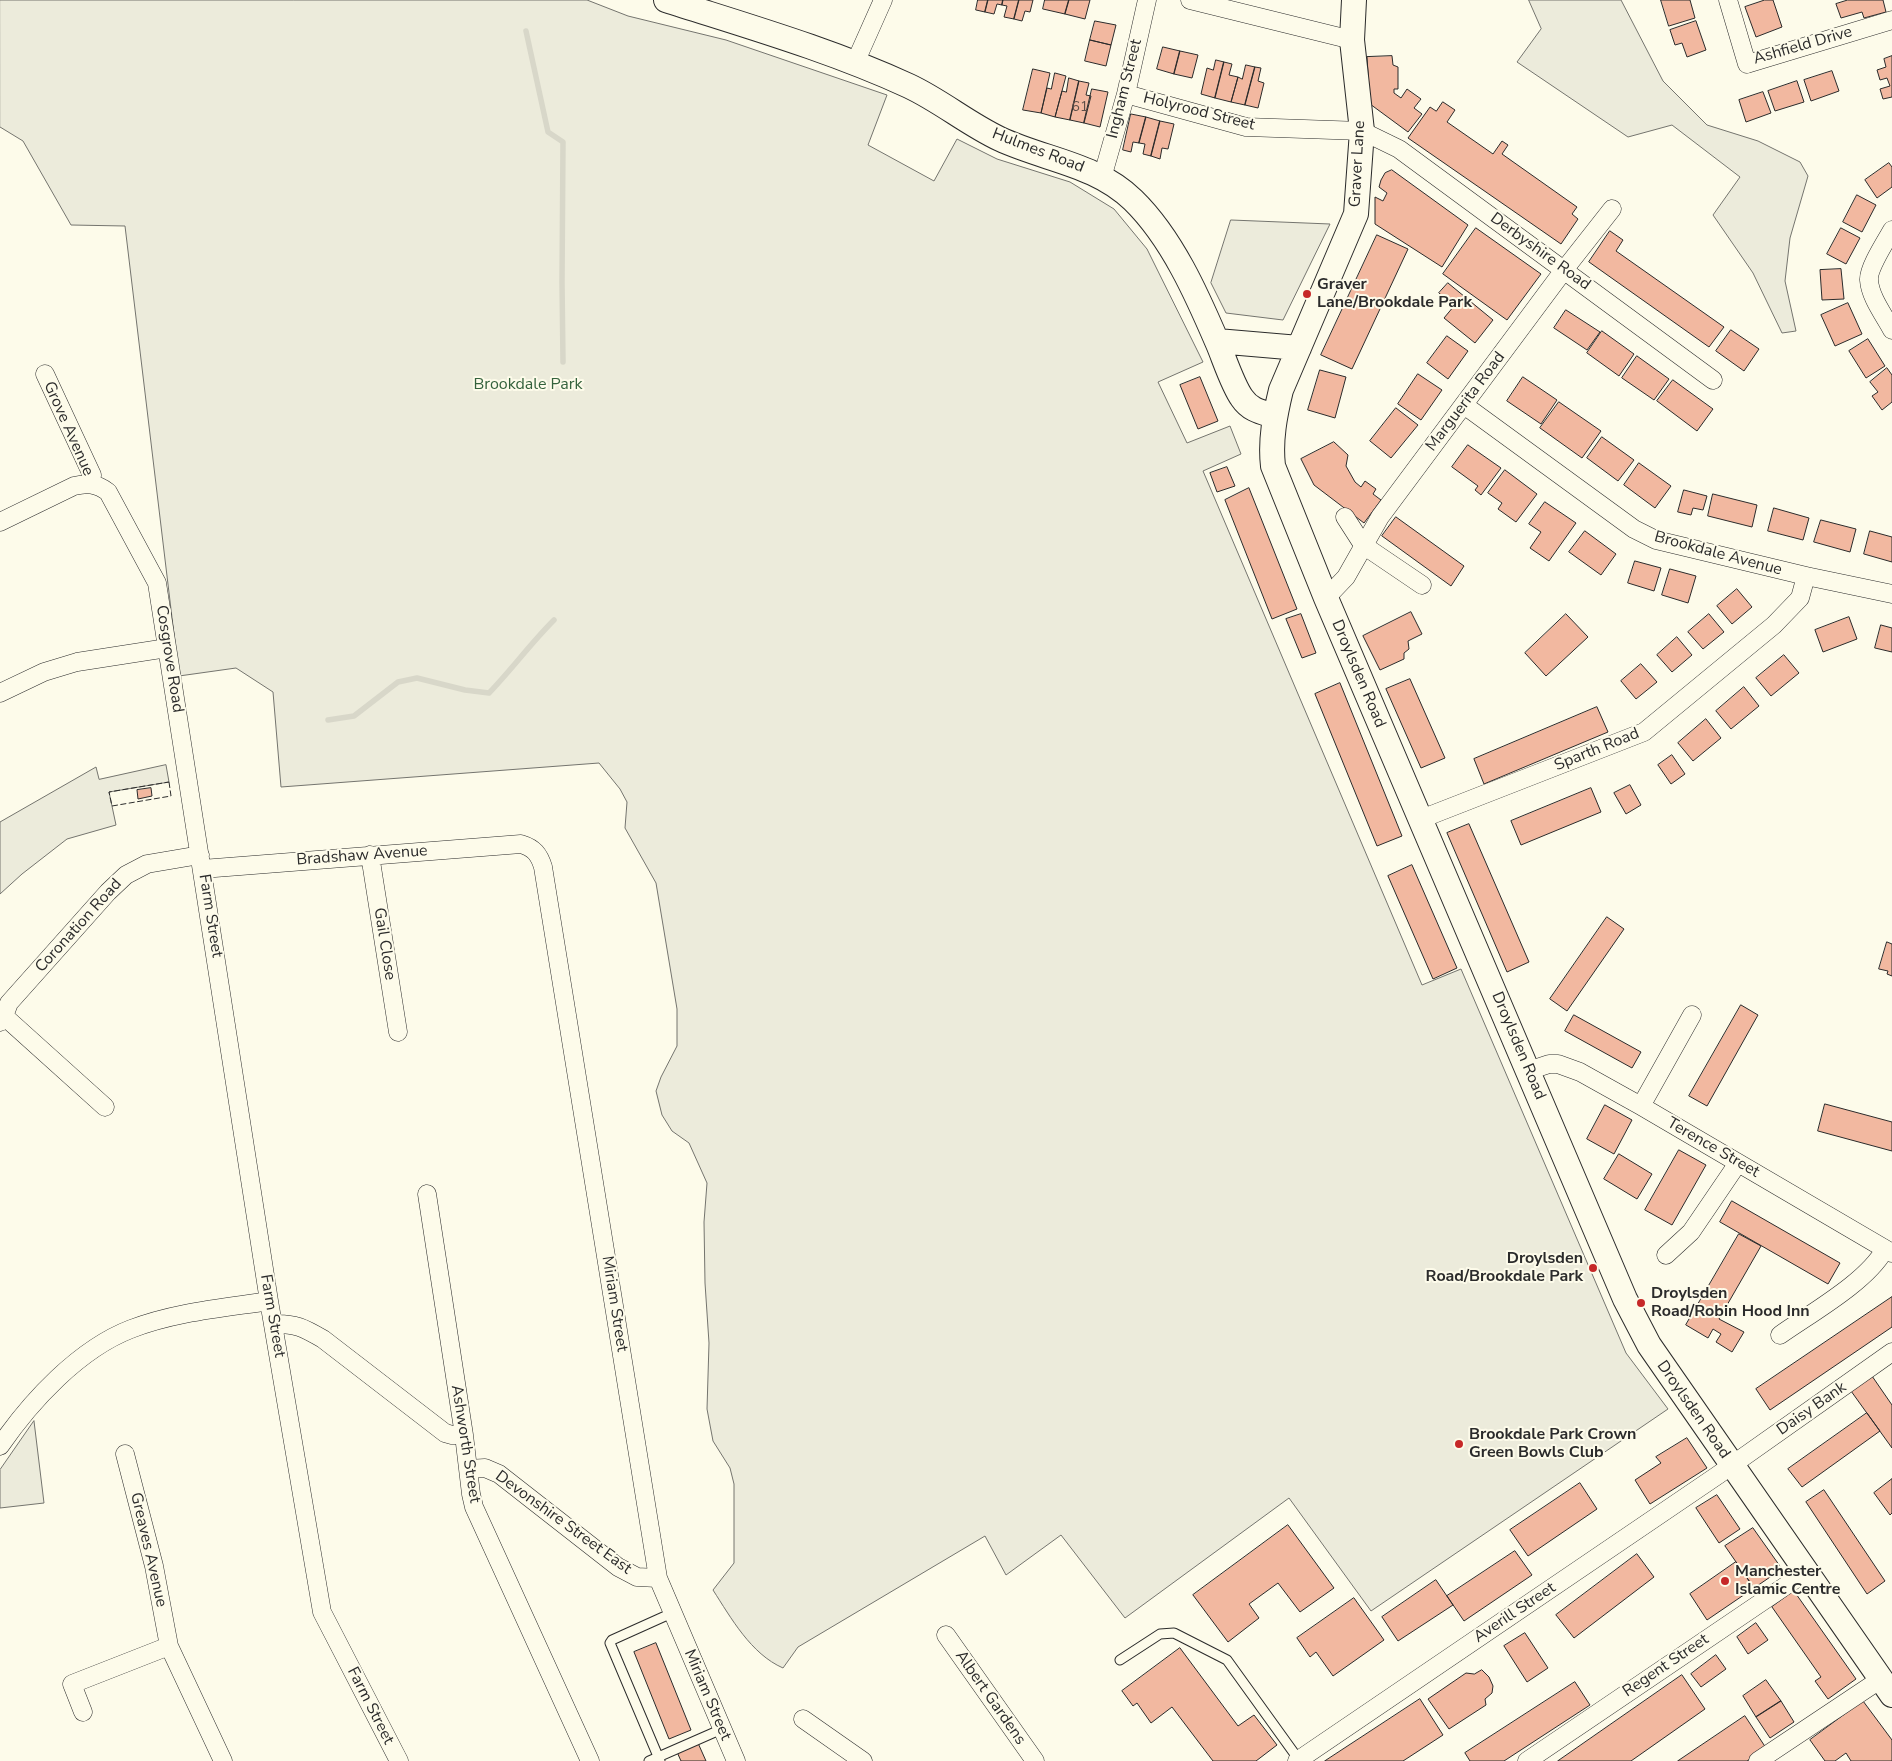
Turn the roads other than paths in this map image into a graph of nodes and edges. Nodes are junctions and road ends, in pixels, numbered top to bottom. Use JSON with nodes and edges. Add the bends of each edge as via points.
{"nodes":[{"id":1,"x":666,"y":0,"type":"edge"},
{"id":2,"x":883,"y":0,"type":"edge"},
{"id":3,"x":1147,"y":0,"type":"edge"},
{"id":4,"x":1190,"y":0,"type":"edge"},
{"id":5,"x":1354,"y":0,"type":"edge"},
{"id":6,"x":1728,"y":0,"type":"edge"},
{"id":7,"x":1892,"y":20,"type":"edge"},
{"id":8,"x":1352,"y":40,"type":"junction"},
{"id":9,"x":855,"y":63,"type":"junction"},
{"id":10,"x":1126,"y":94,"type":"junction"},
{"id":11,"x":1362,"y":131,"type":"junction"},
{"id":12,"x":1102,"y":178,"type":"junction"},
{"id":13,"x":1612,"y":209,"type":"dead end"},
{"id":14,"x":1892,"y":230,"type":"edge"},
{"id":15,"x":1564,"y":270,"type":"junction"},
{"id":16,"x":1892,"y":330,"type":"edge"},
{"id":17,"x":1217,"y":340,"type":"junction"},
{"id":18,"x":1299,"y":348,"type":"junction"},
{"id":19,"x":45,"y":374,"type":"dead end"},
{"id":20,"x":1713,"y":380,"type":"dead end"},
{"id":21,"x":1464,"y":405,"type":"junction"},
{"id":22,"x":1274,"y":416,"type":"junction"},
{"id":23,"x":92,"y":484,"type":"junction"},
{"id":24,"x":1345,"y":517,"type":"dead end"},
{"id":25,"x":0,"y":522,"type":"edge"},
{"id":26,"x":1363,"y":545,"type":"junction"},
{"id":27,"x":1806,"y":576,"type":"junction"},
{"id":28,"x":1422,"y":585,"type":"dead end"},
{"id":29,"x":1892,"y":594,"type":"edge"},
{"id":30,"x":1326,"y":598,"type":"junction"},
{"id":31,"x":167,"y":648,"type":"junction"},
{"id":32,"x":0,"y":693,"type":"edge"},
{"id":33,"x":1421,"y":819,"type":"junction"},
{"id":34,"x":521,"y":844,"type":"joint"},
{"id":35,"x":370,"y":855,"type":"junction"},
{"id":36,"x":201,"y":862,"type":"junction"},
{"id":37,"x":1692,"y":1015,"type":"dead end"},
{"id":38,"x":2,"y":1019,"type":"edge"},
{"id":39,"x":398,"y":1032,"type":"dead end"},
{"id":40,"x":1528,"y":1072,"type":"junction"},
{"id":41,"x":1641,"y":1106,"type":"junction"},
{"id":42,"x":105,"y":1107,"type":"dead end"},
{"id":43,"x":1738,"y":1163,"type":"junction"},
{"id":44,"x":426,"y":1194,"type":"dead end"},
{"id":45,"x":1889,"y":1251,"type":"edge"},
{"id":46,"x":1666,"y":1255,"type":"dead end"},
{"id":47,"x":269,"y":1301,"type":"junction"},
{"id":48,"x":273,"y":1324,"type":"junction"},
{"id":49,"x":1780,"y":1335,"type":"dead end"},
{"id":50,"x":1892,"y":1352,"type":"edge"},
{"id":51,"x":464,"y":1435,"type":"junction"},
{"id":52,"x":0,"y":1446,"type":"edge"},
{"id":53,"x":124,"y":1454,"type":"dead end"},
{"id":54,"x":1732,"y":1465,"type":"junction"},
{"id":55,"x":468,"y":1469,"type":"junction"},
{"id":56,"x":1806,"y":1572,"type":"junction"},
{"id":57,"x":658,"y":1578,"type":"junction"},
{"id":58,"x":672,"y":1613,"type":"junction"},
{"id":59,"x":946,"y":1635,"type":"dead end"},
{"id":60,"x":169,"y":1646,"type":"junction"},
{"id":61,"x":1120,"y":1660,"type":"dead end"},
{"id":62,"x":1886,"y":1687,"type":"edge"},
{"id":63,"x":83,"y":1712,"type":"dead end"},
{"id":64,"x":803,"y":1719,"type":"dead end"},
{"id":65,"x":722,"y":1729,"type":"junction"},
{"id":66,"x":659,"y":1759,"type":"edge"},
{"id":67,"x":1298,"y":1760,"type":"edge"},
{"id":68,"x":223,"y":1761,"type":"edge"},
{"id":69,"x":398,"y":1761,"type":"edge"},
{"id":70,"x":590,"y":1761,"type":"edge"},
{"id":71,"x":649,"y":1761,"type":"edge"},
{"id":72,"x":736,"y":1761,"type":"edge"},
{"id":73,"x":863,"y":1761,"type":"edge"},
{"id":74,"x":1035,"y":1761,"type":"edge"},
{"id":75,"x":1527,"y":1761,"type":"edge"},
{"id":76,"x":1758,"y":1761,"type":"edge"}],
"edges":[{"from":1,"to":9,"type":"street","name":"Hulmes Road"},
{"from":2,"to":9,"type":"street"},
{"from":3,"to":10,"type":"street","name":"Ingham Street"},
{"from":4,"to":8,"type":"street"},
{"from":5,"to":8,"type":"street","name":"Graver Lane"},
{"from":6,"to":7,"type":"street","name":"Ashfield Drive","via":[[1747,64]]},
{"from":8,"to":11,"type":"street","name":"Graver Lane"},
{"from":9,"to":12,"type":"street","name":"Hulmes Road","via":[[936,100],[998,138],[1083,167]]},
{"from":10,"to":11,"type":"street","name":"Holyrood Street","via":[[1246,127]]},
{"from":10,"to":12,"type":"street","name":"Ingham Street"},
{"from":11,"to":15,"type":"street","name":"Derbyshire Road","via":[[1399,149]]},
{"from":11,"to":18,"type":"street","name":"Graver Lane","via":[[1356,214]]},
{"from":12,"to":17,"type":"street","name":"Hulmes Road","via":[[1133,200],[1152,220],[1182,269]]},
{"from":13,"to":15,"type":"street","name":"Marguerita Road"},
{"from":14,"to":16,"type":"street","via":[[1868,279]]},
{"from":15,"to":20,"type":"street","name":"Derbyshire Road"},
{"from":15,"to":21,"type":"street","name":"Marguerita Road"},
{"from":17,"to":18,"type":"street"},
{"from":17,"to":22,"type":"street","name":"Hulmes Road","via":[[1241,397],[1254,410]]},
{"from":18,"to":22,"type":"street","name":"Droylsden Road"},
{"from":19,"to":23,"type":"street","name":"Grove Avenue","via":[[92,475]]},
{"from":21,"to":26,"type":"street","name":"Marguerita Road","via":[[1380,517]]},
{"from":21,"to":27,"type":"street","name":"Brookdale Avenue","via":[[1634,529],[1656,540]]},
{"from":22,"to":30,"type":"street","name":"Droylsden Road","via":[[1274,466]]},
{"from":23,"to":25,"type":"street","via":[[74,486]]},
{"from":23,"to":31,"type":"street","name":"Cosgrove Road","via":[[108,492],[157,583]]},
{"from":24,"to":26,"type":"street"},
{"from":26,"to":28,"type":"street"},
{"from":26,"to":30,"type":"street","name":"Marguerita Road","via":[[1346,577]]},
{"from":27,"to":29,"type":"street","name":"Brookdale Avenue"},
{"from":27,"to":33,"type":"street","name":"Sparth Road","via":[[1800,598],[1774,625],[1644,732]]},
{"from":30,"to":33,"type":"street","name":"Droylsden Road"},
{"from":31,"to":32,"type":"street","via":[[77,662],[44,672]]},
{"from":31,"to":36,"type":"street","name":"Cosgrove Road"},
{"from":33,"to":40,"type":"street","name":"Droylsden Road"},
{"from":34,"to":35,"type":"street","name":"Bradshaw Avenue"},
{"from":34,"to":57,"type":"street","name":"Miriam Street","via":[[531,847],[543,867]]},
{"from":35,"to":36,"type":"street","name":"Bradshaw Avenue"},
{"from":35,"to":39,"type":"street","name":"Gail Close"},
{"from":36,"to":38,"type":"street","name":"Coronation Road","via":[[147,864],[126,875],[9,1003]]},
{"from":36,"to":47,"type":"street","name":"Farm Street"},
{"from":37,"to":41,"type":"street"},
{"from":38,"to":42,"type":"street","name":"Coronation Road"},
{"from":40,"to":41,"type":"street","name":"Terence Street","via":[[1549,1064],[1568,1067]]},
{"from":40,"to":54,"type":"street","name":"Droylsden Road","via":[[1643,1334]]},
{"from":41,"to":43,"type":"street","name":"Terence Street"},
{"from":43,"to":45,"type":"street","name":"Terence Street"},
{"from":43,"to":46,"type":"street","via":[[1691,1232]]},
{"from":44,"to":51,"type":"street","name":"Ashworth Street"},
{"from":45,"to":49,"type":"street","via":[[1857,1281]]},
{"from":47,"to":48,"type":"street","name":"Farm Street"},
{"from":47,"to":52,"type":"street","via":[[170,1317],[130,1329],[96,1347],[56,1380],[21,1416]]},
{"from":48,"to":51,"type":"street","via":[[302,1327],[445,1433]]},
{"from":48,"to":69,"type":"street","name":"Farm Street","via":[[322,1612]]},
{"from":50,"to":54,"type":"street","name":"Daisy Bank"},
{"from":51,"to":55,"type":"street","name":"Ashworth Street"},
{"from":53,"to":60,"type":"street","name":"Greaves Avenue","via":[[154,1566]]},
{"from":54,"to":56,"type":"street","name":"Droylsden Road"},
{"from":54,"to":67,"type":"street","name":"Averill Street"},
{"from":55,"to":57,"type":"street","name":"Devonshire Street East","via":[[484,1468],[499,1474],[618,1567],[637,1577]]},
{"from":55,"to":70,"type":"street","name":"Ashworth Street","via":[[474,1507]]},
{"from":56,"to":62,"type":"street","name":"Droylsden Road"},
{"from":56,"to":75,"type":"street","name":"Regent Street"},
{"from":57,"to":58,"type":"street","name":"Miriam Street"},
{"from":58,"to":65,"type":"street","name":"Miriam Street"},
{"from":58,"to":66,"type":"lane","via":[[612,1640],[610,1644]]},
{"from":59,"to":74,"type":"street","name":"Albert Gardens"},
{"from":60,"to":63,"type":"street","via":[[72,1684]]},
{"from":60,"to":68,"type":"street","name":"Greaves Avenue"},
{"from":61,"to":67,"type":"lane","via":[[1160,1634],[1174,1632],[1227,1660]]},
{"from":62,"to":76,"type":"street"},
{"from":64,"to":73,"type":"street"},
{"from":65,"to":66,"type":"lane"},
{"from":65,"to":72,"type":"street","name":"Miriam Street"},
{"from":66,"to":71,"type":"lane"}]}
